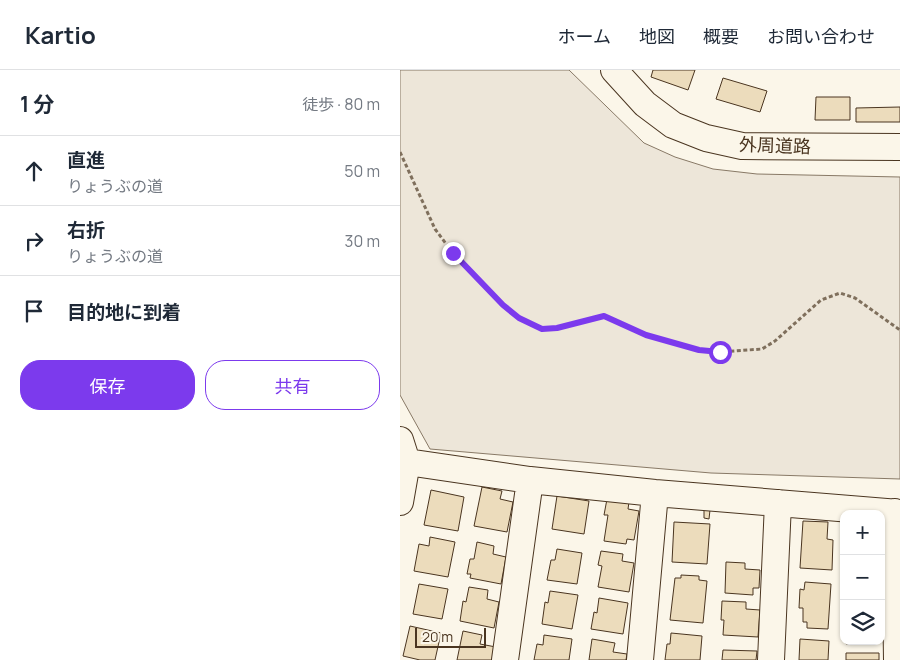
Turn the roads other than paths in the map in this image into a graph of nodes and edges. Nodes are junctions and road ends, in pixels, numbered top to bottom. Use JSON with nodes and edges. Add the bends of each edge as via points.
{"nodes":[{"id":1,"x":614,"y":70,"type":"edge"},
{"id":2,"x":900,"y":147,"type":"edge"},
{"id":3,"x":402,"y":454,"type":"edge"},
{"id":4,"x":530,"y":480,"type":"junction"},
{"id":5,"x":655,"y":493,"type":"junction"},
{"id":6,"x":400,"y":502,"type":"edge"},
{"id":7,"x":778,"y":503,"type":"junction"},
{"id":8,"x":897,"y":513,"type":"edge"},
{"id":9,"x":506,"y":660,"type":"edge"},
{"id":10,"x":640,"y":660,"type":"edge"},
{"id":11,"x":771,"y":660,"type":"edge"},
{"id":12,"x":897,"y":660,"type":"edge"}],
"edges":[{"from":1,"to":2,"type":"street","name":"外周道路","via":[[645,104],[673,124],[706,138],[742,146]]},
{"from":3,"to":4,"type":"street"},
{"from":3,"to":6,"type":"street"},
{"from":4,"to":5,"type":"street"},
{"from":4,"to":9,"type":"street"},
{"from":5,"to":7,"type":"street"},
{"from":5,"to":10,"type":"street"},
{"from":7,"to":8,"type":"street"},
{"from":7,"to":11,"type":"street"},
{"from":8,"to":12,"type":"street"}]}
